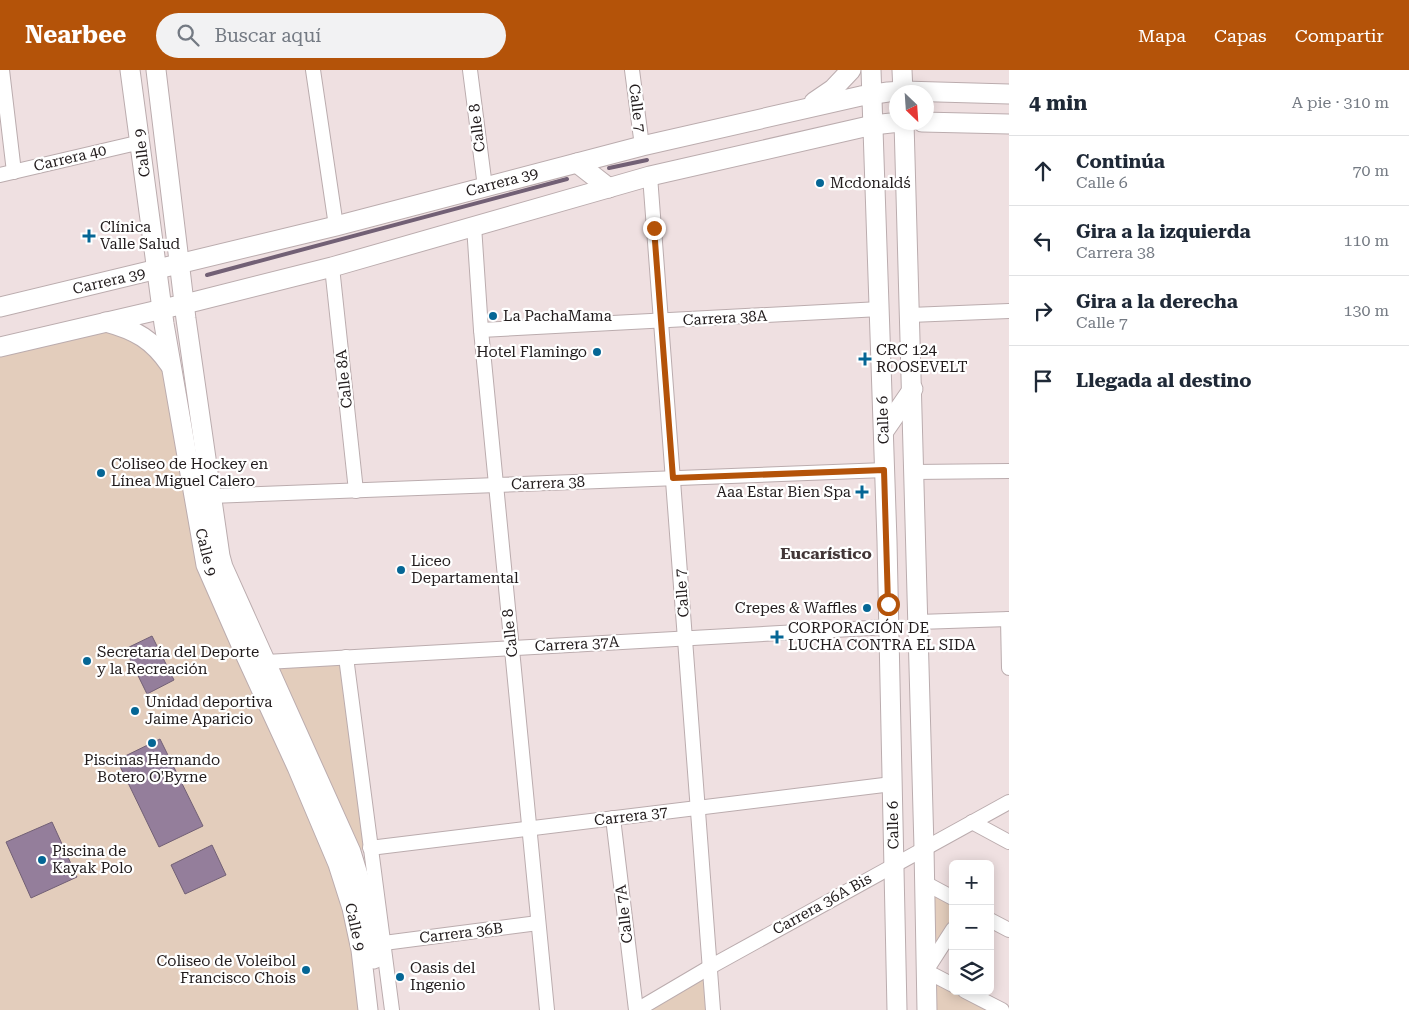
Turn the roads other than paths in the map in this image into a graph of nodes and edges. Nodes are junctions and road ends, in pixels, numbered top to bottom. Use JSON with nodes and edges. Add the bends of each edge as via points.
{"nodes":[{"id":1,"x":2,"y":70,"type":"edge"},
{"id":2,"x":130,"y":70,"type":"edge"},
{"id":3,"x":156,"y":70,"type":"edge"},
{"id":4,"x":313,"y":70,"type":"edge"},
{"id":5,"x":470,"y":70,"type":"edge"},
{"id":6,"x":632,"y":70,"type":"edge"},
{"id":7,"x":851,"y":70,"type":"edge"},
{"id":8,"x":871,"y":70,"type":"edge"},
{"id":9,"x":902,"y":70,"type":"edge"},
{"id":10,"x":903,"y":85,"type":"edge"},
{"id":11,"x":889,"y":93,"type":"edge"},
{"id":12,"x":934,"y":93,"type":"edge"},
{"id":13,"x":872,"y":94,"type":"junction"},
{"id":14,"x":1009,"y":94,"type":"edge"},
{"id":15,"x":792,"y":111,"type":"junction"},
{"id":16,"x":934,"y":122,"type":"edge"},
{"id":17,"x":889,"y":123,"type":"edge"},
{"id":18,"x":1009,"y":124,"type":"edge"},
{"id":19,"x":873,"y":125,"type":"junction"},
{"id":20,"x":904,"y":130,"type":"edge"},
{"id":21,"x":141,"y":142,"type":"junction"},
{"id":22,"x":642,"y":146,"type":"junction"},
{"id":23,"x":577,"y":163,"type":"junction"},
{"id":24,"x":14,"y":172,"type":"junction"},
{"id":25,"x":0,"y":175,"type":"edge"},
{"id":26,"x":650,"y":176,"type":"junction"},
{"id":27,"x":485,"y":187,"type":"junction"},
{"id":28,"x":609,"y":188,"type":"junction"},
{"id":29,"x":336,"y":226,"type":"junction"},
{"id":30,"x":474,"y":226,"type":"junction"},
{"id":31,"x":180,"y":264,"type":"junction"},
{"id":32,"x":332,"y":267,"type":"junction"},
{"id":33,"x":157,"y":269,"type":"junction"},
{"id":34,"x":184,"y":304,"type":"junction"},
{"id":35,"x":0,"y":307,"type":"edge"},
{"id":36,"x":162,"y":309,"type":"junction"},
{"id":37,"x":880,"y":309,"type":"junction"},
{"id":38,"x":1009,"y":310,"type":"edge"},
{"id":39,"x":910,"y":316,"type":"junction"},
{"id":40,"x":105,"y":321,"type":"junction"},
{"id":41,"x":661,"y":321,"type":"junction"},
{"id":42,"x":481,"y":330,"type":"junction"},
{"id":43,"x":0,"y":347,"type":"edge"},
{"id":44,"x":173,"y":369,"type":"junction"},
{"id":45,"x":912,"y":389,"type":"junction"},
{"id":46,"x":884,"y":431,"type":"junction"},
{"id":47,"x":884,"y":470,"type":"junction"},
{"id":48,"x":1009,"y":470,"type":"edge"},
{"id":49,"x":913,"y":472,"type":"junction"},
{"id":50,"x":673,"y":478,"type":"junction"},
{"id":51,"x":496,"y":485,"type":"junction"},
{"id":52,"x":356,"y":491,"type":"junction"},
{"id":53,"x":211,"y":496,"type":"junction"},
{"id":54,"x":887,"y":541,"type":"junction"},
{"id":55,"x":918,"y":582,"type":"junction"},
{"id":56,"x":1008,"y":619,"type":"edge"},
{"id":57,"x":918,"y":622,"type":"junction"},
{"id":58,"x":888,"y":627,"type":"junction"},
{"id":59,"x":685,"y":638,"type":"junction"},
{"id":60,"x":512,"y":647,"type":"junction"},
{"id":61,"x":346,"y":657,"type":"junction"},
{"id":62,"x":266,"y":662,"type":"junction"},
{"id":63,"x":1009,"y":668,"type":"edge"},
{"id":64,"x":892,"y":784,"type":"junction"},
{"id":65,"x":321,"y":786,"type":"junction"},
{"id":66,"x":1009,"y":802,"type":"edge"},
{"id":67,"x":314,"y":805,"type":"junction"},
{"id":68,"x":698,"y":808,"type":"junction"},
{"id":69,"x":613,"y":818,"type":"junction"},
{"id":70,"x":972,"y":822,"type":"junction"},
{"id":71,"x":529,"y":829,"type":"junction"},
{"id":72,"x":1009,"y":842,"type":"edge"},
{"id":73,"x":370,"y":848,"type":"junction"},
{"id":74,"x":924,"y":848,"type":"junction"},
{"id":75,"x":894,"y":865,"type":"junction"},
{"id":76,"x":925,"y":883,"type":"junction"},
{"id":77,"x":949,"y":896,"type":"edge"},
{"id":78,"x":994,"y":922,"type":"edge"},
{"id":79,"x":538,"y":923,"type":"junction"},
{"id":80,"x":1009,"y":930,"type":"edge"},
{"id":81,"x":949,"y":935,"type":"edge"},
{"id":82,"x":384,"y":943,"type":"junction"},
{"id":83,"x":710,"y":967,"type":"junction"},
{"id":84,"x":926,"y":971,"type":"junction"},
{"id":85,"x":949,"y":983,"type":"edge"},
{"id":86,"x":973,"y":995,"type":"edge"},
{"id":87,"x":368,"y":1010,"type":"edge"},
{"id":88,"x":380,"y":1010,"type":"edge"},
{"id":89,"x":392,"y":1010,"type":"edge"},
{"id":90,"x":547,"y":1010,"type":"edge"},
{"id":91,"x":636,"y":1010,"type":"edge"},
{"id":92,"x":713,"y":1010,"type":"edge"},
{"id":93,"x":897,"y":1010,"type":"edge"},
{"id":94,"x":927,"y":1010,"type":"edge"},
{"id":95,"x":1002,"y":1010,"type":"edge"}],
"edges":[{"from":1,"to":24,"type":"street"},
{"from":2,"to":21,"type":"main road","name":"Calle 9"},
{"from":3,"to":31,"type":"main road","name":"Calle 9"},
{"from":4,"to":29,"type":"street"},
{"from":5,"to":27,"type":"street","name":"Calle 8"},
{"from":6,"to":22,"type":"street","name":"Calle 7"},
{"from":7,"to":15,"type":"main road","via":[[833,89]]},
{"from":8,"to":13,"type":"main road","name":"Calle 6"},
{"from":9,"to":10,"type":"main road"},
{"from":11,"to":13,"type":"main road","name":"Carrera 39"},
{"from":12,"to":14,"type":"main road","name":"Carrera 39"},
{"from":13,"to":15,"type":"main road","name":"Carrera 39"},
{"from":13,"to":19,"type":"main road","name":"Calle 6"},
{"from":15,"to":22,"type":"main road","name":"Carrera 39"},
{"from":16,"to":18,"type":"main road"},
{"from":17,"to":19,"type":"main road"},
{"from":19,"to":26,"type":"main road"},
{"from":19,"to":37,"type":"main road","name":"Calle 6"},
{"from":20,"to":39,"type":"main road","name":"Calle 6"},
{"from":21,"to":24,"type":"street","name":"Carrera 40"},
{"from":21,"to":33,"type":"main road","name":"Calle 9"},
{"from":22,"to":23,"type":"main road","name":"Carrera 39"},
{"from":23,"to":27,"type":"main road","name":"Carrera 39"},
{"from":23,"to":28,"type":"main road"},
{"from":24,"to":25,"type":"street","name":"Carrera 40"},
{"from":26,"to":28,"type":"main road"},
{"from":26,"to":41,"type":"street","name":"Calle 7"},
{"from":27,"to":29,"type":"main road","name":"Carrera 39"},
{"from":28,"to":30,"type":"main road"},
{"from":29,"to":31,"type":"main road","name":"Carrera 39"},
{"from":30,"to":32,"type":"main road"},
{"from":30,"to":42,"type":"street","name":"Calle 8"},
{"from":31,"to":33,"type":"main road","name":"Carrera 39"},
{"from":31,"to":34,"type":"main road","name":"Calle 9"},
{"from":32,"to":34,"type":"main road"},
{"from":32,"to":52,"type":"street","name":"Calle 8A"},
{"from":33,"to":35,"type":"main road","name":"Carrera 39"},
{"from":33,"to":36,"type":"main road","name":"Calle 9"},
{"from":34,"to":36,"type":"main road"},
{"from":34,"to":53,"type":"main road","name":"Calle 9"},
{"from":36,"to":40,"type":"main road"},
{"from":36,"to":44,"type":"main road","name":"Calle 9"},
{"from":37,"to":41,"type":"street","name":"Carrera 38A"},
{"from":37,"to":46,"type":"main road","name":"Calle 6"},
{"from":38,"to":39,"type":"street"},
{"from":39,"to":45,"type":"main road","name":"Calle 6"},
{"from":40,"to":43,"type":"main road"},
{"from":40,"to":44,"type":"main road","via":[[145,337]]},
{"from":41,"to":42,"type":"street","name":"Carrera 38A"},
{"from":41,"to":50,"type":"street","name":"Calle 7"},
{"from":42,"to":51,"type":"street","name":"Calle 8"},
{"from":44,"to":67,"type":"main road","name":"Calle 9","via":[[208,571]]},
{"from":45,"to":46,"type":"main road"},
{"from":45,"to":49,"type":"main road","name":"Calle 6"},
{"from":46,"to":47,"type":"main road","name":"Calle 6"},
{"from":47,"to":50,"type":"street","name":"Carrera 38"},
{"from":47,"to":54,"type":"main road","name":"Calle 6"},
{"from":48,"to":49,"type":"street"},
{"from":49,"to":55,"type":"main road","name":"Calle 6"},
{"from":50,"to":51,"type":"street","name":"Carrera 38"},
{"from":50,"to":59,"type":"street","name":"Calle 7"},
{"from":51,"to":52,"type":"street","name":"Carrera 38"},
{"from":51,"to":60,"type":"street","name":"Calle 8"},
{"from":52,"to":53,"type":"street","name":"Carrera 38"},
{"from":53,"to":62,"type":"main road","name":"Calle 9","via":[[223,567]]},
{"from":54,"to":55,"type":"main road"},
{"from":54,"to":58,"type":"main road","name":"Calle 6"},
{"from":55,"to":57,"type":"main road","name":"Calle 6"},
{"from":56,"to":57,"type":"street"},
{"from":56,"to":63,"type":"street"},
{"from":57,"to":74,"type":"main road","name":"Calle 6"},
{"from":58,"to":59,"type":"street","name":"Carrera 37A"},
{"from":58,"to":64,"type":"main road","name":"Calle 6"},
{"from":59,"to":60,"type":"street","name":"Carrera 37A"},
{"from":59,"to":68,"type":"street","name":"Calle 7"},
{"from":60,"to":61,"type":"street","name":"Carrera 37A"},
{"from":60,"to":71,"type":"street","name":"Calle 8"},
{"from":61,"to":62,"type":"street","name":"Carrera 37A"},
{"from":61,"to":73,"type":"street","name":"Calle 9"},
{"from":62,"to":65,"type":"main road","name":"Calle 9"},
{"from":64,"to":68,"type":"street","name":"Carrera 37"},
{"from":64,"to":75,"type":"main road","name":"Calle 6"},
{"from":65,"to":67,"type":"main road"},
{"from":65,"to":88,"type":"main road","name":"Calle 9","via":[[360,878]]},
{"from":66,"to":70,"type":"street","name":"Carrera 36A Bis"},
{"from":67,"to":87,"type":"main road","name":"Calle 9","via":[[352,908]]},
{"from":68,"to":69,"type":"street","name":"Carrera 37"},
{"from":68,"to":83,"type":"street","name":"Calle 7"},
{"from":69,"to":71,"type":"street","name":"Carrera 37"},
{"from":69,"to":91,"type":"street","name":"Calle 7A"},
{"from":70,"to":72,"type":"street"},
{"from":70,"to":74,"type":"street","name":"Carrera 36A Bis"},
{"from":71,"to":73,"type":"street","name":"Carrera 37"},
{"from":71,"to":79,"type":"street","name":"Calle 8"},
{"from":73,"to":82,"type":"street","name":"Calle 9"},
{"from":74,"to":75,"type":"street","name":"Carrera 36A Bis"},
{"from":74,"to":76,"type":"main road","name":"Calle 6"},
{"from":75,"to":83,"type":"street","name":"Carrera 36A Bis"},
{"from":75,"to":93,"type":"main road","name":"Calle 6"},
{"from":76,"to":77,"type":"street"},
{"from":76,"to":84,"type":"main road","name":"Calle 6"},
{"from":78,"to":80,"type":"street"},
{"from":79,"to":82,"type":"street","name":"Carrera 36B"},
{"from":79,"to":90,"type":"street","name":"Calle 8"},
{"from":81,"to":84,"type":"street"},
{"from":82,"to":89,"type":"street","name":"Calle 9"},
{"from":83,"to":91,"type":"street","name":"Carrera 36A Bis"},
{"from":83,"to":92,"type":"street","name":"Calle 7"},
{"from":84,"to":85,"type":"street"},
{"from":84,"to":94,"type":"main road","name":"Calle 6"},
{"from":86,"to":95,"type":"street"}]}
